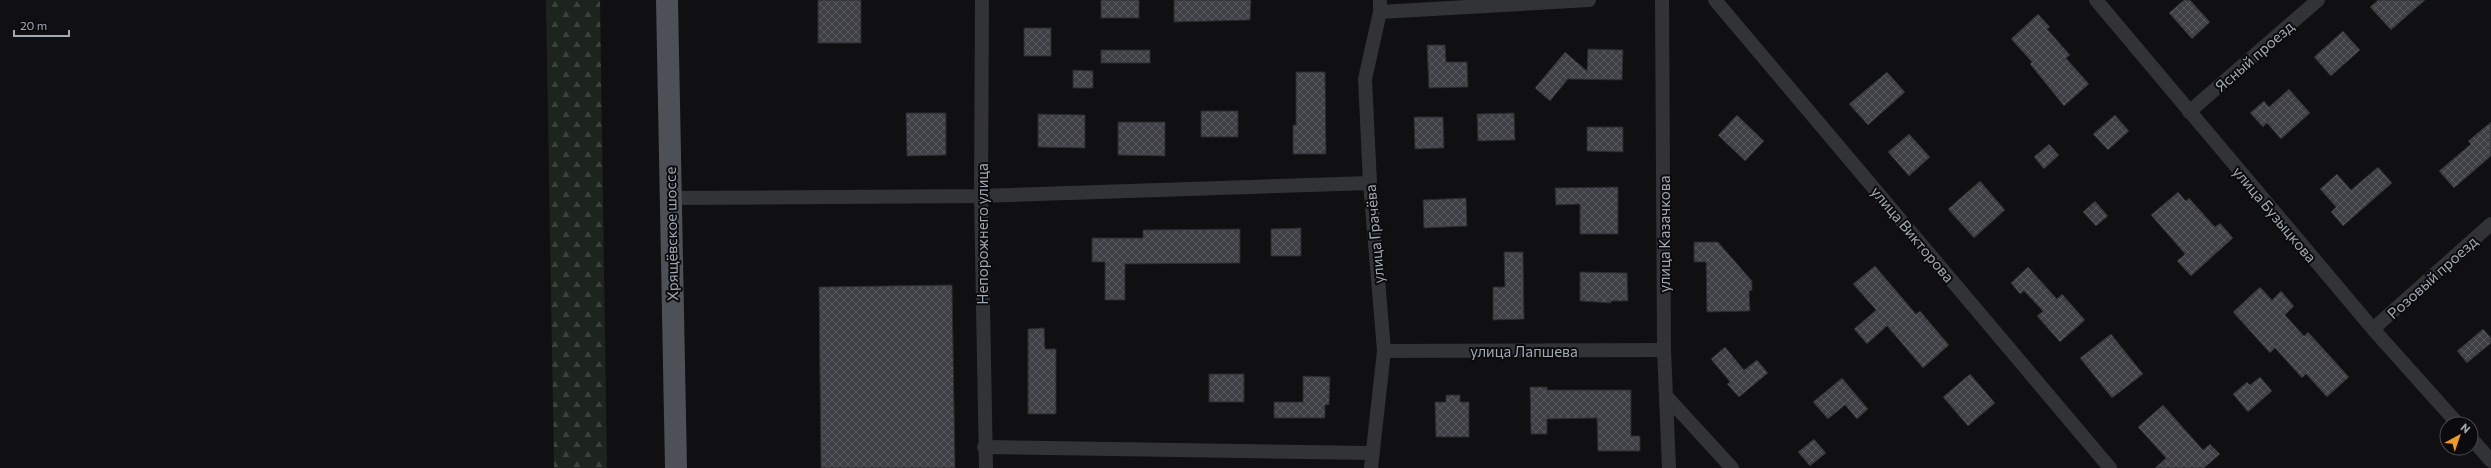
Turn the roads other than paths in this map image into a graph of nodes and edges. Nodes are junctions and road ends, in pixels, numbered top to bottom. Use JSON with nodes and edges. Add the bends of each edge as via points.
{"nodes":[{"id":1,"x":667,"y":0,"type":"edge"},
{"id":2,"x":982,"y":0,"type":"edge"},
{"id":3,"x":1589,"y":0,"type":"edge"},
{"id":4,"x":1662,"y":0,"type":"edge"},
{"id":5,"x":1715,"y":0,"type":"edge"},
{"id":6,"x":2096,"y":0,"type":"edge"},
{"id":7,"x":2318,"y":0,"type":"edge"},
{"id":8,"x":1380,"y":6,"type":"edge"},
{"id":9,"x":2189,"y":112,"type":"junction"},
{"id":10,"x":1370,"y":184,"type":"junction"},
{"id":11,"x":980,"y":196,"type":"junction"},
{"id":12,"x":671,"y":198,"type":"junction"},
{"id":13,"x":2491,"y":224,"type":"edge"},
{"id":14,"x":2373,"y":329,"type":"junction"},
{"id":15,"x":1664,"y":350,"type":"junction"},
{"id":16,"x":1384,"y":351,"type":"junction"},
{"id":17,"x":1666,"y":396,"type":"junction"},
{"id":18,"x":2451,"y":416,"type":"edge"},
{"id":19,"x":984,"y":447,"type":"junction"},
{"id":20,"x":2479,"y":447,"type":"edge"},
{"id":21,"x":1371,"y":453,"type":"junction"},
{"id":22,"x":2491,"y":461,"type":"edge"},
{"id":23,"x":676,"y":468,"type":"edge"},
{"id":24,"x":986,"y":468,"type":"edge"},
{"id":25,"x":1371,"y":468,"type":"edge"},
{"id":26,"x":1669,"y":468,"type":"edge"},
{"id":27,"x":1732,"y":468,"type":"edge"},
{"id":28,"x":2110,"y":468,"type":"edge"}],
"edges":[{"from":1,"to":12,"type":"main road","name":"Хрящёвское шоссе"},
{"from":2,"to":11,"type":"street","name":"Непорожнего улица"},
{"from":3,"to":8,"type":"street"},
{"from":4,"to":15,"type":"street","name":"улица Казачкова"},
{"from":5,"to":28,"type":"street","name":"улица Викторова"},
{"from":6,"to":9,"type":"street","name":"улица Бузыцкова"},
{"from":7,"to":9,"type":"street","name":"Ясный проезд"},
{"from":8,"to":10,"type":"street","name":"улица Грачёва","via":[[1365,79]]},
{"from":9,"to":14,"type":"street","name":"улица Бузыцкова"},
{"from":10,"to":11,"type":"street"},
{"from":10,"to":16,"type":"street","name":"улица Грачёва"},
{"from":11,"to":12,"type":"street"},
{"from":11,"to":19,"type":"street","name":"Непорожнего улица"},
{"from":12,"to":23,"type":"main road","name":"Хрящёвское шоссе"},
{"from":13,"to":14,"type":"street","name":"Розовый проезд"},
{"from":14,"to":18,"type":"street","name":"улица Бузыцкова"},
{"from":15,"to":16,"type":"street","name":"улица Лапшева"},
{"from":15,"to":17,"type":"street","name":"улица Казачкова"},
{"from":16,"to":21,"type":"street","name":"улица Грачёва"},
{"from":17,"to":26,"type":"street","name":"улица Казачкова"},
{"from":17,"to":27,"type":"street"},
{"from":19,"to":21,"type":"street"},
{"from":19,"to":24,"type":"street","name":"Непорожнего улица"},
{"from":20,"to":22,"type":"street"},
{"from":21,"to":25,"type":"street","name":"улица Грачёва"}]}
